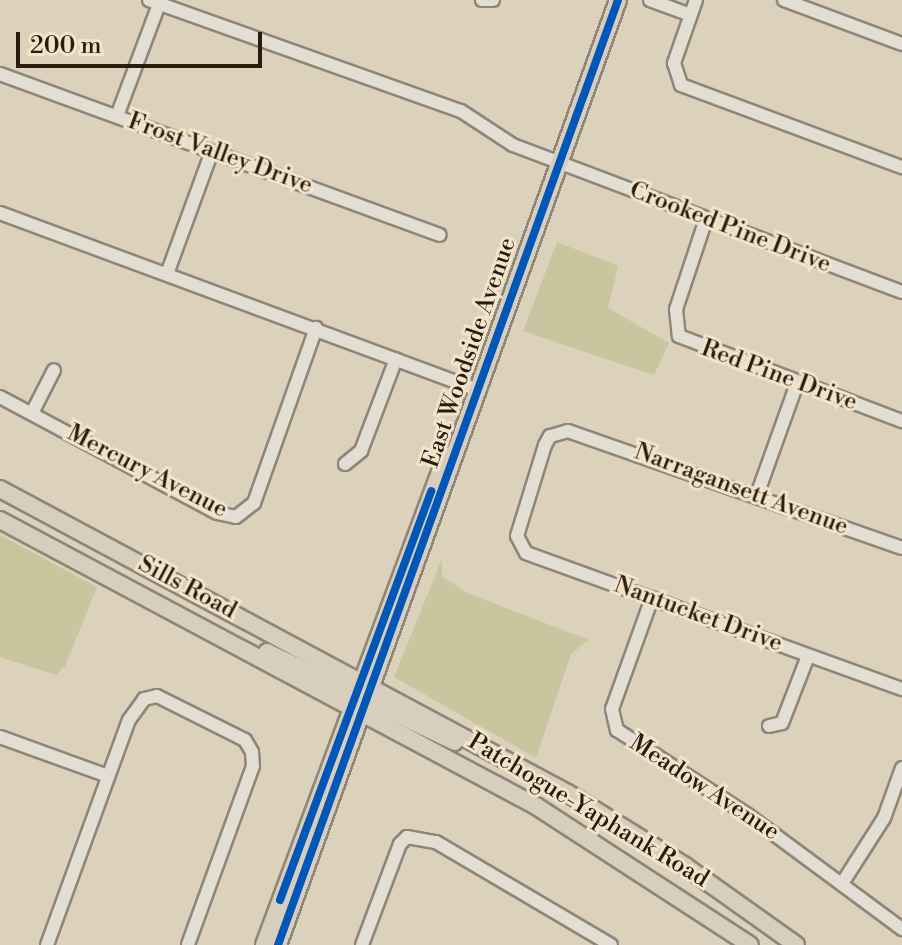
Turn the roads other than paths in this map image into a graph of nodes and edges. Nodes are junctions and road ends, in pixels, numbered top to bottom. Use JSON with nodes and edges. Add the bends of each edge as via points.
{"nodes":[{"id":1,"x":482,"y":0,"type":"edge"},
{"id":2,"x":493,"y":0,"type":"edge"},
{"id":3,"x":618,"y":0,"type":"edge"},
{"id":4,"x":650,"y":0,"type":"edge"},
{"id":5,"x":696,"y":0,"type":"edge"},
{"id":6,"x":784,"y":0,"type":"edge"},
{"id":7,"x":154,"y":2,"type":"edge"},
{"id":8,"x":688,"y":14,"type":"junction"},
{"id":9,"x":902,"y":44,"type":"edge"},
{"id":10,"x":0,"y":74,"type":"edge"},
{"id":11,"x":117,"y":116,"type":"junction"},
{"id":12,"x":212,"y":151,"type":"junction"},
{"id":13,"x":559,"y":162,"type":"junction"},
{"id":14,"x":902,"y":167,"type":"edge"},
{"id":15,"x":0,"y":213,"type":"edge"},
{"id":16,"x":705,"y":222,"type":"junction"},
{"id":17,"x":439,"y":235,"type":"dead end"},
{"id":18,"x":167,"y":274,"type":"junction"},
{"id":19,"x":902,"y":292,"type":"edge"},
{"id":20,"x":316,"y":328,"type":"junction"},
{"id":21,"x":396,"y":359,"type":"junction"},
{"id":22,"x":54,"y":370,"type":"dead end"},
{"id":23,"x":797,"y":383,"type":"junction"},
{"id":24,"x":475,"y":389,"type":"junction"},
{"id":25,"x":0,"y":397,"type":"edge"},
{"id":26,"x":32,"y":413,"type":"junction"},
{"id":27,"x":902,"y":421,"type":"edge"},
{"id":28,"x":345,"y":464,"type":"dead end"},
{"id":29,"x":0,"y":489,"type":"edge"},
{"id":30,"x":757,"y":495,"type":"junction"},
{"id":31,"x":0,"y":520,"type":"edge"},
{"id":32,"x":519,"y":522,"type":"joint"},
{"id":33,"x":902,"y":548,"type":"edge"},
{"id":34,"x":652,"y":598,"type":"junction"},
{"id":35,"x":808,"y":656,"type":"junction"},
{"id":36,"x":902,"y":689,"type":"edge"},
{"id":37,"x":362,"y":698,"type":"junction"},
{"id":38,"x":769,"y":726,"type":"dead end"},
{"id":39,"x":2,"y":742,"type":"edge"},
{"id":40,"x":902,"y":768,"type":"edge"},
{"id":41,"x":108,"y":776,"type":"junction"},
{"id":42,"x":843,"y":882,"type":"junction"},
{"id":43,"x":902,"y":929,"type":"edge"},
{"id":44,"x":47,"y":945,"type":"edge"},
{"id":45,"x":188,"y":945,"type":"edge"},
{"id":46,"x":264,"y":945,"type":"edge"},
{"id":47,"x":278,"y":945,"type":"edge"},
{"id":48,"x":362,"y":945,"type":"edge"},
{"id":49,"x":611,"y":945,"type":"edge"},
{"id":50,"x":750,"y":945,"type":"edge"},
{"id":51,"x":796,"y":945,"type":"edge"}],
"edges":[{"from":1,"to":2,"type":"street"},
{"from":3,"to":13,"type":"main road","name":"East Woodside Avenue"},
{"from":4,"to":8,"type":"street"},
{"from":5,"to":8,"type":"street"},
{"from":6,"to":9,"type":"street"},
{"from":7,"to":11,"type":"street"},
{"from":7,"to":13,"type":"street","name":"Crooked Pine Drive","via":[[461,111],[513,145]]},
{"from":8,"to":14,"type":"street","via":[[674,63],[681,85]]},
{"from":10,"to":11,"type":"street","name":"Frost Valley Drive"},
{"from":11,"to":12,"type":"street","name":"Frost Valley Drive"},
{"from":12,"to":17,"type":"street","name":"Frost Valley Drive"},
{"from":12,"to":18,"type":"street"},
{"from":13,"to":16,"type":"street","name":"Crooked Pine Drive"},
{"from":13,"to":24,"type":"main road","name":"East Woodside Avenue"},
{"from":15,"to":18,"type":"street"},
{"from":16,"to":19,"type":"street","name":"Crooked Pine Drive"},
{"from":16,"to":23,"type":"street","name":"Red Pine Drive","via":[[676,309],[679,336]]},
{"from":18,"to":20,"type":"street"},
{"from":20,"to":21,"type":"street"},
{"from":20,"to":26,"type":"street","name":"Mercury Avenue","via":[[254,503],[236,517],[217,513]]},
{"from":21,"to":24,"type":"street"},
{"from":21,"to":28,"type":"street","via":[[361,451]]},
{"from":22,"to":26,"type":"street"},
{"from":23,"to":27,"type":"street","name":"Red Pine Drive"},
{"from":23,"to":30,"type":"street"},
{"from":24,"to":37,"type":"main road","name":"East Woodside Avenue","via":[[439,471]]},
{"from":25,"to":26,"type":"street","name":"Mercury Avenue"},
{"from":29,"to":37,"type":"main road","name":"Sills Road"},
{"from":30,"to":32,"type":"street","name":"Narragansett Avenue","via":[[580,432],[550,436]]},
{"from":30,"to":33,"type":"street","name":"Narragansett Avenue"},
{"from":31,"to":37,"type":"main road","name":"Sills Road","via":[[208,630]]},
{"from":32,"to":34,"type":"street","name":"Nantucket Drive","via":[[519,545],[526,553]]},
{"from":34,"to":35,"type":"street","name":"Nantucket Drive"},
{"from":34,"to":42,"type":"street","name":"Meadow Avenue","via":[[612,709],[617,730]]},
{"from":35,"to":36,"type":"street","name":"Nantucket Drive"},
{"from":35,"to":38,"type":"street","via":[[782,723]]},
{"from":37,"to":46,"type":"main road","name":"East Woodside Avenue"},
{"from":37,"to":47,"type":"main road","name":"East Woodside Avenue"},
{"from":37,"to":50,"type":"main road","name":"Patchogue-Yaphank Road","via":[[588,836]]},
{"from":37,"to":51,"type":"main road","name":"Patchogue-Yaphank Road","via":[[495,753],[647,841]]},
{"from":39,"to":41,"type":"street"},
{"from":40,"to":42,"type":"street","via":[[884,818]]},
{"from":41,"to":44,"type":"street"},
{"from":41,"to":45,"type":"street","via":[[129,720],[144,699],[168,700],[245,740],[252,752],[253,766]]},
{"from":42,"to":43,"type":"street","name":"Meadow Avenue"},
{"from":48,"to":49,"type":"street","via":[[395,855],[407,837],[436,842]]}]}
